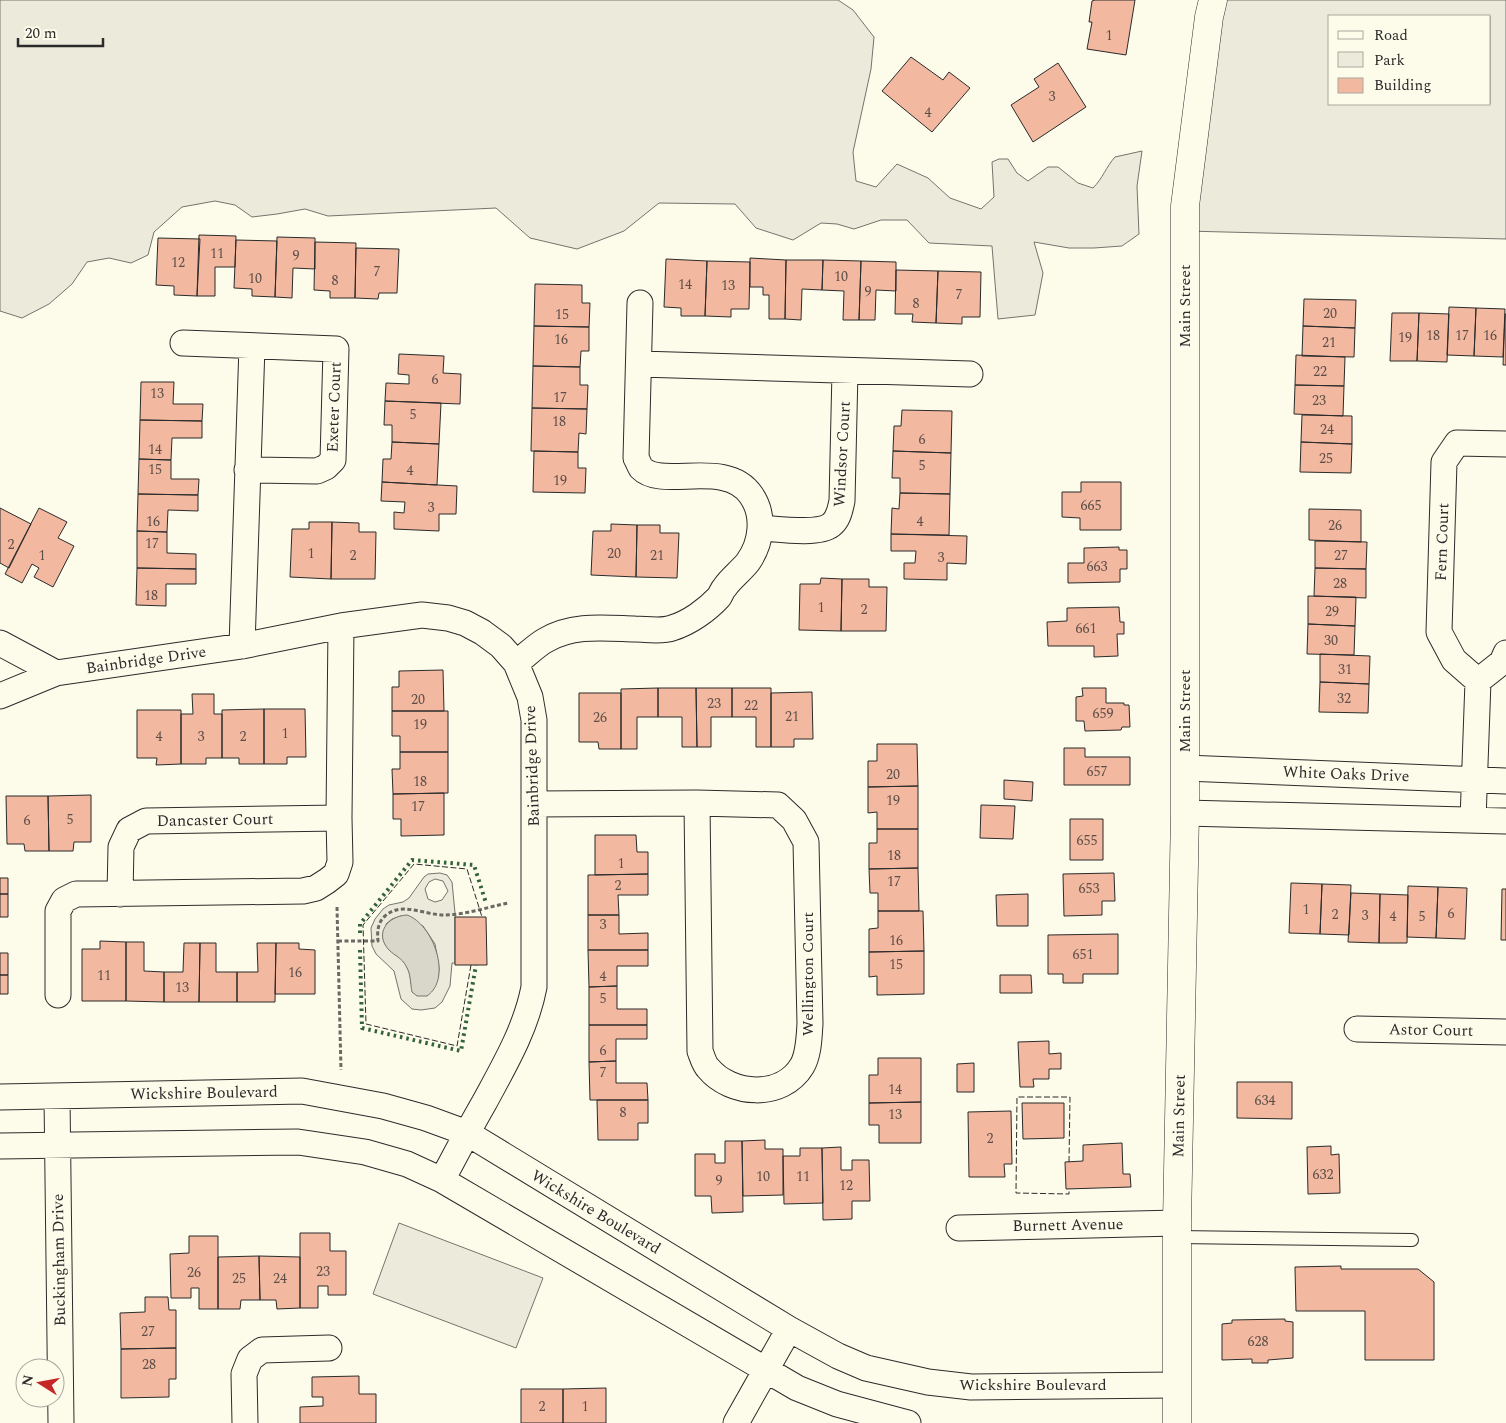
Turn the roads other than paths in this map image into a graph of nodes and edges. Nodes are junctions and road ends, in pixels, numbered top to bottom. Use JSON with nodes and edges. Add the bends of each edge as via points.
{"nodes":[{"id":1,"x":1213,"y":0,"type":"edge"},
{"id":2,"x":640,"y":303,"type":"dead end"},
{"id":3,"x":183,"y":343,"type":"dead end"},
{"id":4,"x":252,"y":346,"type":"junction"},
{"id":5,"x":640,"y":364,"type":"junction"},
{"id":6,"x":846,"y":371,"type":"junction"},
{"id":7,"x":970,"y":374,"type":"dead end"},
{"id":8,"x":1506,"y":444,"type":"edge"},
{"id":9,"x":247,"y":470,"type":"junction"},
{"id":10,"x":761,"y":528,"type":"junction"},
{"id":11,"x":341,"y":626,"type":"junction"},
{"id":12,"x":0,"y":643,"type":"edge"},
{"id":13,"x":242,"y":646,"type":"junction"},
{"id":14,"x":1506,"y":653,"type":"edge"},
{"id":15,"x":516,"y":663,"type":"junction"},
{"id":16,"x":56,"y":673,"type":"junction"},
{"id":17,"x":1478,"y":680,"type":"junction"},
{"id":18,"x":0,"y":696,"type":"edge"},
{"id":19,"x":1185,"y":768,"type":"junction"},
{"id":20,"x":1473,"y":780,"type":"junction"},
{"id":21,"x":1506,"y":781,"type":"edge"},
{"id":22,"x":697,"y":803,"type":"junction"},
{"id":23,"x":534,"y":804,"type":"junction"},
{"id":24,"x":1185,"y":813,"type":"junction"},
{"id":25,"x":339,"y":818,"type":"junction"},
{"id":26,"x":1472,"y":820,"type":"junction"},
{"id":27,"x":1506,"y":821,"type":"edge"},
{"id":28,"x":120,"y":894,"type":"junction"},
{"id":29,"x":58,"y":995,"type":"dead end"},
{"id":30,"x":1357,"y":1028,"type":"dead end"},
{"id":31,"x":1506,"y":1032,"type":"edge"},
{"id":32,"x":0,"y":1097,"type":"edge"},
{"id":33,"x":56,"y":1097,"type":"junction"},
{"id":34,"x":467,"y":1133,"type":"junction"},
{"id":35,"x":0,"y":1146,"type":"edge"},
{"id":36,"x":58,"y":1147,"type":"junction"},
{"id":37,"x":442,"y":1180,"type":"junction"},
{"id":38,"x":959,"y":1228,"type":"dead end"},
{"id":39,"x":1177,"y":1230,"type":"junction"},
{"id":40,"x":1412,"y":1240,"type":"dead end"},
{"id":41,"x":789,"y":1329,"type":"junction"},
{"id":42,"x":329,"y":1348,"type":"dead end"},
{"id":43,"x":765,"y":1370,"type":"junction"},
{"id":44,"x":1177,"y":1385,"type":"junction"},
{"id":45,"x":61,"y":1423,"type":"edge"},
{"id":46,"x":245,"y":1423,"type":"edge"},
{"id":47,"x":736,"y":1423,"type":"edge"},
{"id":48,"x":908,"y":1423,"type":"edge"},
{"id":49,"x":1177,"y":1423,"type":"edge"}],
"edges":[{"from":1,"to":19,"type":"main road","name":"Main Street","via":[[1185,206]]},
{"from":2,"to":5,"type":"street"},
{"from":3,"to":4,"type":"street","name":"Exeter Court"},
{"from":4,"to":9,"type":"street"},
{"from":4,"to":9,"type":"street","name":"Exeter Court","via":[[336,349],[332,460],[317,471]]},
{"from":5,"to":6,"type":"street"},
{"from":5,"to":10,"type":"street","via":[[636,458],[642,468],[650,474],[664,476],[716,476],[744,486],[759,511]]},
{"from":6,"to":7,"type":"street"},
{"from":6,"to":10,"type":"street","name":"Windsor Court","via":[[839,514],[830,525],[816,530]]},
{"from":8,"to":17,"type":"street","name":"Fern Court","via":[[1456,443],[1444,462],[1439,632],[1454,660]]},
{"from":9,"to":13,"type":"street"},
{"from":10,"to":15,"type":"street","via":[[748,562],[720,596],[685,624],[670,629],[585,628],[564,631],[545,640]]},
{"from":11,"to":13,"type":"street","name":"Bainbridge Drive"},
{"from":11,"to":15,"type":"street","name":"Bainbridge Drive","via":[[422,615],[448,618],[482,632]]},
{"from":11,"to":25,"type":"street"},
{"from":12,"to":16,"type":"street"},
{"from":13,"to":16,"type":"street","name":"Bainbridge Drive"},
{"from":14,"to":17,"type":"street","via":[[1502,662]]},
{"from":15,"to":23,"type":"street","name":"Bainbridge Drive","via":[[530,697],[534,720]]},
{"from":16,"to":18,"type":"street","name":"Bainbridge Drive"},
{"from":17,"to":20,"type":"street"},
{"from":19,"to":20,"type":"street","name":"White Oaks Drive"},
{"from":19,"to":24,"type":"main road","name":"Main Street"},
{"from":20,"to":21,"type":"street","name":"White Oaks Drive"},
{"from":20,"to":26,"type":"street"},
{"from":22,"to":22,"type":"street","name":"Wellington Court","via":[[778,805],[794,820],[806,842],[808,1048],[803,1065],[791,1079],[778,1087],[738,1088],[707,1068],[700,1051]]},
{"from":22,"to":23,"type":"street","name":"Wellington Court"},
{"from":23,"to":34,"type":"street","name":"Bainbridge Drive","via":[[534,987],[519,1035]]},
{"from":24,"to":26,"type":"street"},
{"from":24,"to":39,"type":"main road","name":"Main Street"},
{"from":25,"to":28,"type":"street","via":[[340,862],[336,874],[316,888],[303,891]]},
{"from":25,"to":28,"type":"street","name":"Dancaster Court","via":[[146,821],[129,830],[121,846]]},
{"from":26,"to":27,"type":"street"},
{"from":28,"to":29,"type":"street","via":[[76,894],[64,900],[58,911]]},
{"from":30,"to":31,"type":"street","name":"Astor Court"},
{"from":32,"to":33,"type":"street","name":"Wickshire Boulevard"},
{"from":33,"to":34,"type":"street","name":"Wickshire Boulevard","via":[[302,1091],[383,1106]]},
{"from":33,"to":36,"type":"street","name":"Buckingham Drive"},
{"from":34,"to":37,"type":"street","name":"Bainbridge Drive"},
{"from":34,"to":41,"type":"street","name":"Wickshire Boulevard"},
{"from":35,"to":36,"type":"street"},
{"from":36,"to":37,"type":"street","via":[[298,1142],[365,1152],[407,1164]]},
{"from":36,"to":45,"type":"street","name":"Buckingham Drive"},
{"from":37,"to":43,"type":"street"},
{"from":38,"to":39,"type":"street","name":"Burnett Avenue"},
{"from":39,"to":40,"type":"lane"},
{"from":39,"to":44,"type":"main road","name":"Main Street"},
{"from":41,"to":43,"type":"street"},
{"from":41,"to":44,"type":"street","name":"Wickshire Boulevard","via":[[866,1368],[928,1382],[971,1387]]},
{"from":42,"to":46,"type":"street","via":[[262,1350],[250,1359],[244,1374]]},
{"from":43,"to":47,"type":"street"},
{"from":43,"to":48,"type":"street","via":[[797,1388],[837,1404]]},
{"from":44,"to":49,"type":"main road","name":"Main Street"}]}
